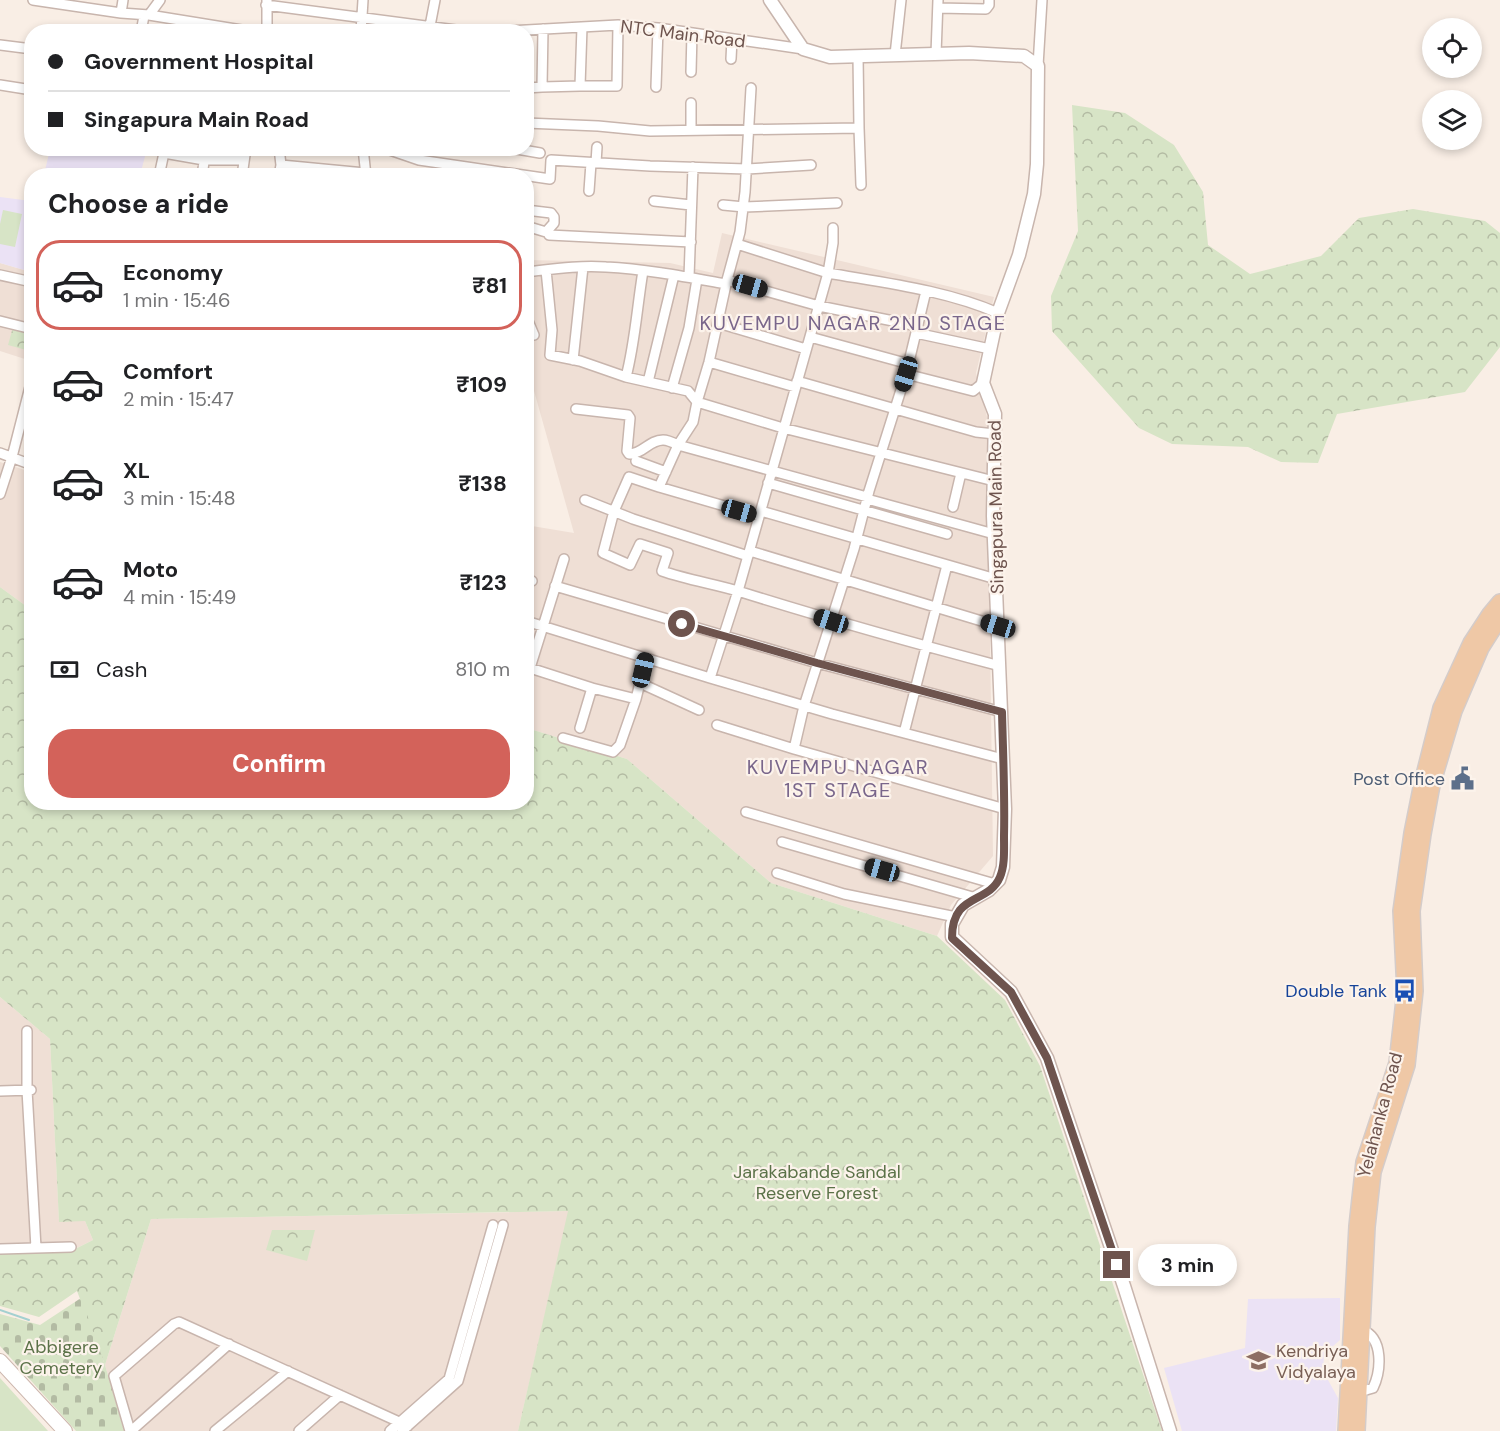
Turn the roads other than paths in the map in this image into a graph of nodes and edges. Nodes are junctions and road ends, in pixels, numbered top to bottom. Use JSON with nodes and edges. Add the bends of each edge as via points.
{"nodes":[{"id":1,"x":33,"y":0,"type":"edge"},
{"id":2,"x":123,"y":0,"type":"edge"},
{"id":3,"x":159,"y":0,"type":"edge"},
{"id":4,"x":363,"y":0,"type":"edge"},
{"id":5,"x":435,"y":0,"type":"edge"},
{"id":6,"x":768,"y":0,"type":"edge"},
{"id":7,"x":901,"y":0,"type":"edge"},
{"id":8,"x":989,"y":0,"type":"edge"},
{"id":9,"x":1042,"y":0,"type":"edge"},
{"id":10,"x":266,"y":2,"type":"edge"},
{"id":11,"x":938,"y":4,"type":"edge"},
{"id":12,"x":121,"y":13,"type":"junction"},
{"id":13,"x":362,"y":18,"type":"junction"},
{"id":14,"x":188,"y":21,"type":"junction"},
{"id":15,"x":142,"y":24,"type":"edge"},
{"id":16,"x":187,"y":24,"type":"edge"},
{"id":17,"x":202,"y":24,"type":"edge"},
{"id":18,"x":267,"y":24,"type":"edge"},
{"id":19,"x":362,"y":24,"type":"edge"},
{"id":20,"x":413,"y":24,"type":"edge"},
{"id":21,"x":430,"y":24,"type":"edge"},
{"id":22,"x":618,"y":25,"type":"junction"},
{"id":23,"x":582,"y":27,"type":"junction"},
{"id":24,"x":658,"y":28,"type":"junction"},
{"id":25,"x":543,"y":29,"type":"junction"},
{"id":26,"x":534,"y":30,"type":"edge"},
{"id":27,"x":692,"y":33,"type":"junction"},
{"id":28,"x":732,"y":39,"type":"junction"},
{"id":29,"x":0,"y":45,"type":"edge"},
{"id":30,"x":24,"y":48,"type":"edge"},
{"id":31,"x":803,"y":49,"type":"junction"},
{"id":32,"x":936,"y":54,"type":"junction"},
{"id":33,"x":895,"y":55,"type":"junction"},
{"id":34,"x":858,"y":56,"type":"junction"},
{"id":35,"x":730,"y":59,"type":"dead end"},
{"id":36,"x":1038,"y":66,"type":"junction"},
{"id":37,"x":691,"y":72,"type":"dead end"},
{"id":38,"x":0,"y":85,"type":"edge"},
{"id":39,"x":580,"y":86,"type":"junction"},
{"id":40,"x":542,"y":87,"type":"junction"},
{"id":41,"x":657,"y":87,"type":"dead end"},
{"id":42,"x":534,"y":88,"type":"edge"},
{"id":43,"x":751,"y":88,"type":"dead end"},
{"id":44,"x":24,"y":89,"type":"edge"},
{"id":45,"x":691,"y":103,"type":"dead end"},
{"id":46,"x":534,"y":123,"type":"edge"},
{"id":47,"x":859,"y":128,"type":"junction"},
{"id":48,"x":691,"y":130,"type":"junction"},
{"id":49,"x":748,"y":131,"type":"junction"},
{"id":50,"x":597,"y":147,"type":"dead end"},
{"id":51,"x":534,"y":152,"type":"edge"},
{"id":52,"x":540,"y":153,"type":"dead end"},
{"id":53,"x":182,"y":156,"type":"edge"},
{"id":54,"x":205,"y":156,"type":"edge"},
{"id":55,"x":245,"y":156,"type":"edge"},
{"id":56,"x":407,"y":156,"type":"edge"},
{"id":57,"x":204,"y":160,"type":"junction"},
{"id":58,"x":244,"y":160,"type":"junction"},
{"id":59,"x":594,"y":163,"type":"junction"},
{"id":60,"x":811,"y":165,"type":"dead end"},
{"id":61,"x":693,"y":167,"type":"junction"},
{"id":62,"x":203,"y":168,"type":"edge"},
{"id":63,"x":243,"y":168,"type":"edge"},
{"id":64,"x":474,"y":168,"type":"edge"},
{"id":65,"x":747,"y":169,"type":"junction"},
{"id":66,"x":534,"y":177,"type":"edge"},
{"id":67,"x":861,"y":185,"type":"dead end"},
{"id":68,"x":589,"y":191,"type":"dead end"},
{"id":69,"x":654,"y":201,"type":"dead end"},
{"id":70,"x":837,"y":203,"type":"dead end"},
{"id":71,"x":691,"y":205,"type":"junction"},
{"id":72,"x":723,"y":205,"type":"dead end"},
{"id":73,"x":744,"y":207,"type":"junction"},
{"id":74,"x":534,"y":211,"type":"edge"},
{"id":75,"x":534,"y":228,"type":"edge"},
{"id":76,"x":833,"y":228,"type":"dead end"},
{"id":77,"x":549,"y":235,"type":"dead end"},
{"id":78,"x":691,"y":242,"type":"junction"},
{"id":79,"x":737,"y":244,"type":"junction"},
{"id":80,"x":584,"y":267,"type":"junction"},
{"id":81,"x":546,"y":270,"type":"junction"},
{"id":82,"x":534,"y":271,"type":"edge"},
{"id":83,"x":643,"y":271,"type":"junction"},
{"id":84,"x":828,"y":273,"type":"junction"},
{"id":85,"x":0,"y":275,"type":"edge"},
{"id":86,"x":675,"y":275,"type":"junction"},
{"id":87,"x":693,"y":278,"type":"junction"},
{"id":88,"x":24,"y":280,"type":"edge"},
{"id":89,"x":727,"y":282,"type":"junction"},
{"id":90,"x":926,"y":291,"type":"junction"},
{"id":91,"x":819,"y":306,"type":"junction"},
{"id":92,"x":998,"y":313,"type":"junction"},
{"id":93,"x":0,"y":321,"type":"edge"},
{"id":94,"x":718,"y":323,"type":"junction"},
{"id":95,"x":24,"y":327,"type":"edge"},
{"id":96,"x":917,"y":329,"type":"junction"},
{"id":97,"x":810,"y":337,"type":"junction"},
{"id":98,"x":806,"y":349,"type":"junction"},
{"id":99,"x":990,"y":349,"type":"junction"},
{"id":100,"x":573,"y":360,"type":"junction"},
{"id":101,"x":710,"y":362,"type":"junction"},
{"id":102,"x":909,"y":364,"type":"junction"},
{"id":103,"x":906,"y":374,"type":"junction"},
{"id":104,"x":626,"y":377,"type":"junction"},
{"id":105,"x":648,"y":382,"type":"junction"},
{"id":106,"x":983,"y":383,"type":"junction"},
{"id":107,"x":796,"y":384,"type":"junction"},
{"id":108,"x":672,"y":388,"type":"junction"},
{"id":109,"x":698,"y":402,"type":"junction"},
{"id":110,"x":576,"y":409,"type":"dead end"},
{"id":111,"x":895,"y":409,"type":"junction"},
{"id":112,"x":24,"y":410,"type":"edge"},
{"id":113,"x":783,"y":428,"type":"junction"},
{"id":114,"x":995,"y":434,"type":"junction"},
{"id":115,"x":678,"y":445,"type":"junction"},
{"id":116,"x":0,"y":453,"type":"edge"},
{"id":117,"x":881,"y":453,"type":"junction"},
{"id":118,"x":12,"y":457,"type":"junction"},
{"id":119,"x":636,"y":461,"type":"dead end"},
{"id":120,"x":24,"y":462,"type":"edge"},
{"id":121,"x":772,"y":469,"type":"junction"},
{"id":122,"x":666,"y":472,"type":"junction"},
{"id":123,"x":961,"y":473,"type":"junction"},
{"id":124,"x":994,"y":481,"type":"junction"},
{"id":125,"x":768,"y":483,"type":"junction"},
{"id":126,"x":659,"y":487,"type":"junction"},
{"id":127,"x":0,"y":494,"type":"edge"},
{"id":128,"x":867,"y":498,"type":"junction"},
{"id":129,"x":585,"y":500,"type":"dead end"},
{"id":130,"x":953,"y":507,"type":"dead end"},
{"id":131,"x":614,"y":511,"type":"junction"},
{"id":132,"x":864,"y":512,"type":"junction"},
{"id":133,"x":760,"y":514,"type":"junction"},
{"id":134,"x":947,"y":534,"type":"dead end"},
{"id":135,"x":994,"y":534,"type":"junction"},
{"id":136,"x":857,"y":538,"type":"junction"},
{"id":137,"x":749,"y":554,"type":"junction"},
{"id":138,"x":564,"y":559,"type":"dead end"},
{"id":139,"x":947,"y":565,"type":"junction"},
{"id":140,"x":996,"y":579,"type":"junction"},
{"id":141,"x":844,"y":580,"type":"junction"},
{"id":142,"x":555,"y":586,"type":"junction"},
{"id":143,"x":738,"y":591,"type":"junction"},
{"id":144,"x":1500,"y":602,"type":"edge"},
{"id":145,"x":937,"y":608,"type":"junction"},
{"id":146,"x":1500,"y":618,"type":"edge"},
{"id":147,"x":831,"y":621,"type":"junction"},
{"id":148,"x":534,"y":623,"type":"edge"},
{"id":149,"x":543,"y":626,"type":"junction"},
{"id":150,"x":998,"y":626,"type":"junction"},
{"id":151,"x":725,"y":636,"type":"junction"},
{"id":152,"x":927,"y":646,"type":"junction"},
{"id":153,"x":534,"y":655,"type":"edge"},
{"id":154,"x":646,"y":658,"type":"junction"},
{"id":155,"x":817,"y":663,"type":"junction"},
{"id":156,"x":1000,"y":666,"type":"junction"},
{"id":157,"x":534,"y":669,"type":"edge"},
{"id":158,"x":710,"y":678,"type":"junction"},
{"id":159,"x":640,"y":683,"type":"junction"},
{"id":160,"x":592,"y":688,"type":"junction"},
{"id":161,"x":915,"y":689,"type":"junction"},
{"id":162,"x":636,"y":699,"type":"junction"},
{"id":163,"x":804,"y":706,"type":"junction"},
{"id":164,"x":699,"y":710,"type":"dead end"},
{"id":165,"x":1002,"y":712,"type":"junction"},
{"id":166,"x":717,"y":725,"type":"dead end"},
{"id":167,"x":580,"y":728,"type":"dead end"},
{"id":168,"x":904,"y":733,"type":"junction"},
{"id":169,"x":563,"y":738,"type":"dead end"},
{"id":170,"x":794,"y":749,"type":"junction"},
{"id":171,"x":1003,"y":759,"type":"junction"},
{"id":172,"x":1005,"y":809,"type":"junction"},
{"id":173,"x":746,"y":812,"type":"dead end"},
{"id":174,"x":782,"y":842,"type":"dead end"},
{"id":175,"x":777,"y":873,"type":"dead end"},
{"id":176,"x":995,"y":884,"type":"junction"},
{"id":177,"x":976,"y":898,"type":"junction"},
{"id":178,"x":956,"y":917,"type":"junction"},
{"id":179,"x":27,"y":1031,"type":"dead end"},
{"id":180,"x":30,"y":1090,"type":"junction"},
{"id":181,"x":0,"y":1091,"type":"edge"},
{"id":182,"x":498,"y":1225,"type":"dead end"},
{"id":183,"x":71,"y":1246,"type":"dead end"},
{"id":184,"x":36,"y":1248,"type":"junction"},
{"id":185,"x":0,"y":1249,"type":"edge"},
{"id":186,"x":229,"y":1344,"type":"junction"},
{"id":187,"x":0,"y":1361,"type":"edge"},
{"id":188,"x":288,"y":1371,"type":"junction"},
{"id":189,"x":340,"y":1395,"type":"junction"},
{"id":190,"x":403,"y":1427,"type":"edge"},
{"id":191,"x":65,"y":1431,"type":"edge"},
{"id":192,"x":130,"y":1431,"type":"edge"},
{"id":193,"x":215,"y":1431,"type":"edge"},
{"id":194,"x":299,"y":1431,"type":"edge"},
{"id":195,"x":390,"y":1431,"type":"edge"},
{"id":196,"x":1170,"y":1431,"type":"edge"},
{"id":197,"x":1346,"y":1431,"type":"edge"},
{"id":198,"x":1357,"y":1431,"type":"edge"}],
"edges":[{"from":1,"to":12,"type":"street"},
{"from":2,"to":12,"type":"street"},
{"from":3,"to":15,"type":"street"},
{"from":4,"to":13,"type":"street"},
{"from":5,"to":21,"type":"street"},
{"from":6,"to":31,"type":"street"},
{"from":7,"to":33,"type":"street"},
{"from":8,"to":11,"type":"street","via":[[986,9]]},
{"from":9,"to":36,"type":"street"},
{"from":10,"to":13,"type":"street"},
{"from":10,"to":18,"type":"street"},
{"from":11,"to":32,"type":"street"},
{"from":12,"to":15,"type":"street"},
{"from":13,"to":19,"type":"street"},
{"from":13,"to":20,"type":"street"},
{"from":14,"to":15,"type":"street"},
{"from":14,"to":16,"type":"street"},
{"from":14,"to":17,"type":"street"},
{"from":22,"to":23,"type":"street","name":"NTC Main Road"},
{"from":22,"to":24,"type":"street","name":"NTC Main Road"},
{"from":22,"to":39,"type":"street","via":[[617,86]]},
{"from":23,"to":25,"type":"street","name":"NTC Main Road"},
{"from":23,"to":39,"type":"street"},
{"from":24,"to":27,"type":"street","name":"NTC Main Road"},
{"from":24,"to":41,"type":"street"},
{"from":25,"to":26,"type":"street","name":"NTC Main Road"},
{"from":25,"to":40,"type":"street"},
{"from":27,"to":28,"type":"street","name":"NTC Main Road"},
{"from":27,"to":37,"type":"street"},
{"from":28,"to":31,"type":"street","name":"NTC Main Road"},
{"from":28,"to":35,"type":"street"},
{"from":29,"to":30,"type":"street"},
{"from":31,"to":34,"type":"street","via":[[830,57]]},
{"from":32,"to":33,"type":"street"},
{"from":32,"to":36,"type":"street","via":[[1024,56]]},
{"from":33,"to":34,"type":"street"},
{"from":34,"to":47,"type":"street"},
{"from":36,"to":92,"type":"street","via":[[1034,194],[1019,255]]},
{"from":38,"to":44,"type":"street"},
{"from":39,"to":40,"type":"street"},
{"from":40,"to":42,"type":"street"},
{"from":43,"to":49,"type":"street"},
{"from":45,"to":48,"type":"street"},
{"from":46,"to":48,"type":"street"},
{"from":47,"to":49,"type":"street"},
{"from":47,"to":67,"type":"street"},
{"from":48,"to":49,"type":"street"},
{"from":49,"to":65,"type":"street"},
{"from":50,"to":59,"type":"street"},
{"from":51,"to":52,"type":"street"},
{"from":53,"to":57,"type":"street"},
{"from":54,"to":57,"type":"street"},
{"from":55,"to":58,"type":"street"},
{"from":56,"to":64,"type":"street"},
{"from":57,"to":58,"type":"street"},
{"from":57,"to":62,"type":"street"},
{"from":58,"to":63,"type":"street"},
{"from":59,"to":61,"type":"street"},
{"from":59,"to":66,"type":"street","via":[[551,160],[550,179]]},
{"from":59,"to":68,"type":"street"},
{"from":60,"to":65,"type":"street"},
{"from":61,"to":65,"type":"street"},
{"from":61,"to":71,"type":"street"},
{"from":65,"to":73,"type":"street"},
{"from":69,"to":71,"type":"street"},
{"from":70,"to":73,"type":"street"},
{"from":71,"to":78,"type":"street"},
{"from":72,"to":73,"type":"street"},
{"from":73,"to":79,"type":"street"},
{"from":74,"to":75,"type":"street","via":[[554,217],[546,232]]},
{"from":76,"to":84,"type":"street"},
{"from":77,"to":78,"type":"street"},
{"from":78,"to":87,"type":"street"},
{"from":79,"to":84,"type":"street"},
{"from":79,"to":89,"type":"street"},
{"from":80,"to":81,"type":"street"},
{"from":80,"to":83,"type":"street"},
{"from":80,"to":100,"type":"street"},
{"from":81,"to":82,"type":"street"},
{"from":81,"to":100,"type":"street","via":[[552,330],[550,355]]},
{"from":83,"to":86,"type":"street"},
{"from":83,"to":104,"type":"street"},
{"from":84,"to":90,"type":"street"},
{"from":84,"to":91,"type":"street"},
{"from":85,"to":88,"type":"street"},
{"from":86,"to":87,"type":"street"},
{"from":86,"to":105,"type":"street"},
{"from":87,"to":89,"type":"street"},
{"from":87,"to":108,"type":"street","via":[[689,328]]},
{"from":89,"to":91,"type":"street"},
{"from":89,"to":94,"type":"street"},
{"from":90,"to":92,"type":"street"},
{"from":90,"to":96,"type":"street"},
{"from":91,"to":96,"type":"street"},
{"from":91,"to":97,"type":"street"},
{"from":92,"to":99,"type":"street"},
{"from":93,"to":95,"type":"street"},
{"from":94,"to":98,"type":"street"},
{"from":94,"to":101,"type":"street"},
{"from":96,"to":99,"type":"street"},
{"from":96,"to":102,"type":"street"},
{"from":97,"to":98,"type":"street"},
{"from":97,"to":102,"type":"street"},
{"from":98,"to":107,"type":"street"},
{"from":99,"to":106,"type":"street"},
{"from":100,"to":104,"type":"street"},
{"from":101,"to":107,"type":"street"},
{"from":101,"to":109,"type":"street"},
{"from":102,"to":103,"type":"street"},
{"from":103,"to":106,"type":"street","via":[[973,391]]},
{"from":103,"to":111,"type":"street"},
{"from":104,"to":105,"type":"street"},
{"from":105,"to":108,"type":"street"},
{"from":106,"to":114,"type":"street","name":"Singapura Main Road","via":[[995,414]]},
{"from":107,"to":111,"type":"street"},
{"from":107,"to":113,"type":"street"},
{"from":108,"to":109,"type":"street","via":[[688,391]]},
{"from":109,"to":113,"type":"street"},
{"from":109,"to":115,"type":"street","via":[[693,422]]},
{"from":110,"to":115,"type":"street","via":[[627,415],[629,454],[640,453],[654,442],[664,440]]},
{"from":111,"to":114,"type":"street"},
{"from":111,"to":117,"type":"street"},
{"from":112,"to":118,"type":"street"},
{"from":113,"to":117,"type":"street"},
{"from":113,"to":121,"type":"street"},
{"from":114,"to":124,"type":"street","name":"Singapura Main Road"},
{"from":115,"to":121,"type":"street"},
{"from":115,"to":122,"type":"street"},
{"from":116,"to":118,"type":"street"},
{"from":117,"to":123,"type":"street"},
{"from":117,"to":128,"type":"street"},
{"from":118,"to":120,"type":"street"},
{"from":118,"to":127,"type":"street"},
{"from":119,"to":122,"type":"street"},
{"from":121,"to":125,"type":"street"},
{"from":121,"to":128,"type":"street"},
{"from":122,"to":126,"type":"street"},
{"from":123,"to":124,"type":"street"},
{"from":123,"to":130,"type":"street"},
{"from":124,"to":135,"type":"street","name":"Singapura Main Road"},
{"from":125,"to":132,"type":"street"},
{"from":125,"to":133,"type":"street"},
{"from":126,"to":131,"type":"street","via":[[629,477]]},
{"from":126,"to":133,"type":"street"},
{"from":128,"to":132,"type":"street"},
{"from":128,"to":135,"type":"street"},
{"from":129,"to":131,"type":"street"},
{"from":131,"to":137,"type":"street"},
{"from":131,"to":143,"type":"street","via":[[603,553],[630,565],[640,543],[668,553],[662,571]]},
{"from":132,"to":134,"type":"street"},
{"from":132,"to":136,"type":"street"},
{"from":133,"to":136,"type":"street"},
{"from":133,"to":137,"type":"street"},
{"from":135,"to":140,"type":"street","name":"Singapura Main Road"},
{"from":136,"to":139,"type":"street"},
{"from":136,"to":141,"type":"street"},
{"from":137,"to":141,"type":"street"},
{"from":137,"to":143,"type":"street"},
{"from":138,"to":142,"type":"street"},
{"from":139,"to":140,"type":"street"},
{"from":139,"to":145,"type":"street"},
{"from":140,"to":150,"type":"street","name":"Singapura Main Road"},
{"from":141,"to":145,"type":"street"},
{"from":141,"to":147,"type":"street"},
{"from":142,"to":149,"type":"street"},
{"from":142,"to":151,"type":"street"},
{"from":143,"to":147,"type":"street"},
{"from":143,"to":151,"type":"street"},
{"from":144,"to":197,"type":"main road","name":"Yelahanka Road","via":[[1471,643],[1441,708],[1412,832],[1401,911],[1405,991],[1397,1063],[1364,1162],[1356,1226]]},
{"from":145,"to":150,"type":"street"},
{"from":145,"to":152,"type":"street"},
{"from":146,"to":198,"type":"main road","name":"Yelahanka Road","via":[[1481,648],[1454,711],[1430,795],[1412,911],[1416,991],[1407,1065],[1373,1172]]},
{"from":147,"to":152,"type":"street"},
{"from":147,"to":155,"type":"street"},
{"from":148,"to":149,"type":"street"},
{"from":149,"to":153,"type":"street"},
{"from":149,"to":154,"type":"street"},
{"from":150,"to":156,"type":"street","name":"Singapura Main Road"},
{"from":151,"to":155,"type":"street"},
{"from":151,"to":158,"type":"street"},
{"from":152,"to":156,"type":"street"},
{"from":152,"to":161,"type":"street"},
{"from":154,"to":158,"type":"street"},
{"from":154,"to":159,"type":"street"},
{"from":155,"to":161,"type":"street"},
{"from":155,"to":163,"type":"street"},
{"from":156,"to":165,"type":"street","name":"Singapura Main Road"},
{"from":157,"to":160,"type":"street"},
{"from":158,"to":163,"type":"street"},
{"from":159,"to":162,"type":"street"},
{"from":159,"to":164,"type":"street"},
{"from":160,"to":162,"type":"street"},
{"from":160,"to":167,"type":"street"},
{"from":161,"to":165,"type":"street"},
{"from":161,"to":168,"type":"street"},
{"from":162,"to":169,"type":"street","via":[[620,745],[613,752]]},
{"from":163,"to":168,"type":"street"},
{"from":163,"to":170,"type":"street"},
{"from":165,"to":171,"type":"street","name":"Singapura Main Road"},
{"from":166,"to":170,"type":"street"},
{"from":168,"to":171,"type":"street"},
{"from":170,"to":172,"type":"street"},
{"from":171,"to":172,"type":"street","name":"Singapura Main Road"},
{"from":172,"to":176,"type":"street","name":"Singapura Main Road","via":[[1003,867]]},
{"from":173,"to":176,"type":"street"},
{"from":174,"to":177,"type":"street"},
{"from":175,"to":178,"type":"street","via":[[844,894]]},
{"from":176,"to":177,"type":"street"},
{"from":177,"to":178,"type":"street","via":[[963,905]]},
{"from":178,"to":196,"type":"street","via":[[952,938],[1011,992],[1047,1058]]},
{"from":179,"to":180,"type":"street"},
{"from":180,"to":181,"type":"street"},
{"from":180,"to":184,"type":"street"},
{"from":182,"to":190,"type":"street","via":[[458,1381]]},
{"from":183,"to":184,"type":"street"},
{"from":184,"to":185,"type":"street"},
{"from":186,"to":188,"type":"street"},
{"from":186,"to":192,"type":"street"},
{"from":186,"to":192,"type":"street","via":[[179,1322],[165,1331],[114,1376]]},
{"from":187,"to":191,"type":"main road"},
{"from":188,"to":189,"type":"street"},
{"from":188,"to":193,"type":"street"},
{"from":189,"to":190,"type":"street"},
{"from":189,"to":194,"type":"street"},
{"from":190,"to":195,"type":"street"}]}
